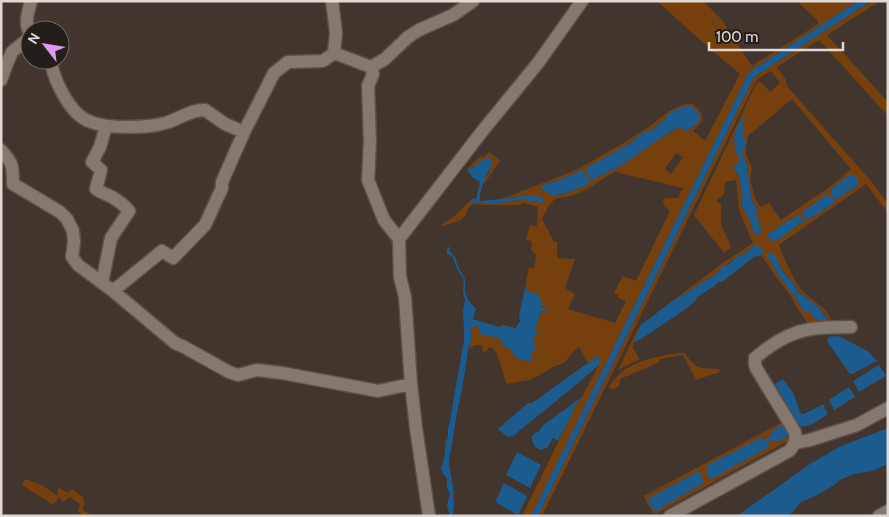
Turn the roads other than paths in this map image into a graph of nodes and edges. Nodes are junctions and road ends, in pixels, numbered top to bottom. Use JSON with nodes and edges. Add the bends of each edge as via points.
{"nodes":[{"id":1,"x":31,"y":1,"type":"edge"},
{"id":2,"x":332,"y":1,"type":"edge"},
{"id":3,"x":473,"y":1,"type":"edge"},
{"id":4,"x":582,"y":1,"type":"edge"},
{"id":5,"x":27,"y":20,"type":"edge"},
{"id":6,"x":20,"y":44,"type":"edge"},
{"id":7,"x":334,"y":53,"type":"junction"},
{"id":8,"x":371,"y":67,"type":"junction"},
{"id":9,"x":53,"y":70,"type":"edge"},
{"id":10,"x":1,"y":80,"type":"edge"},
{"id":11,"x":106,"y":126,"type":"junction"},
{"id":12,"x":244,"y":132,"type":"junction"},
{"id":13,"x":1,"y":150,"type":"edge"},
{"id":14,"x":399,"y":239,"type":"junction"},
{"id":15,"x":102,"y":282,"type":"junction"},
{"id":16,"x":113,"y":291,"type":"junction"},
{"id":17,"x":852,"y":327,"type":"dead end"},
{"id":18,"x":411,"y":384,"type":"junction"},
{"id":19,"x":888,"y":408,"type":"edge"},
{"id":20,"x":795,"y":443,"type":"junction"},
{"id":21,"x":888,"y":511,"type":"edge"},
{"id":22,"x":429,"y":516,"type":"edge"},
{"id":23,"x":670,"y":516,"type":"edge"},
{"id":24,"x":879,"y":516,"type":"edge"}],
"edges":[{"from":1,"to":5,"type":"street"},
{"from":2,"to":7,"type":"street","via":[[336,33]]},
{"from":3,"to":8,"type":"street","via":[[452,16],[408,37],[385,59]]},
{"from":4,"to":14,"type":"street","via":[[538,63]]},
{"from":6,"to":10,"type":"street","via":[[12,52]]},
{"from":7,"to":8,"type":"street"},
{"from":7,"to":12,"type":"street","via":[[323,61],[288,62],[274,73]]},
{"from":8,"to":14,"type":"street","via":[[368,180],[384,220]]},
{"from":9,"to":11,"type":"street","via":[[57,83],[77,115]]},
{"from":11,"to":12,"type":"street","via":[[152,126],[205,110]]},
{"from":11,"to":15,"type":"street","via":[[92,162],[101,170],[96,189],[125,206],[129,212],[112,238]]},
{"from":12,"to":16,"type":"street","via":[[205,225],[173,258],[162,251]]},
{"from":13,"to":15,"type":"street","via":[[12,164],[13,184],[67,219],[73,231],[72,257]]},
{"from":14,"to":18,"type":"street"},
{"from":15,"to":16,"type":"street"},
{"from":16,"to":18,"type":"street","via":[[174,343],[238,375],[257,370],[282,372],[378,391]]},
{"from":17,"to":20,"type":"street","via":[[800,331],[755,358],[756,368],[795,432]]},
{"from":18,"to":22,"type":"street"},
{"from":19,"to":20,"type":"street","via":[[857,425]]},
{"from":20,"to":23,"type":"street","via":[[789,451]]},
{"from":21,"to":24,"type":"street"}]}
